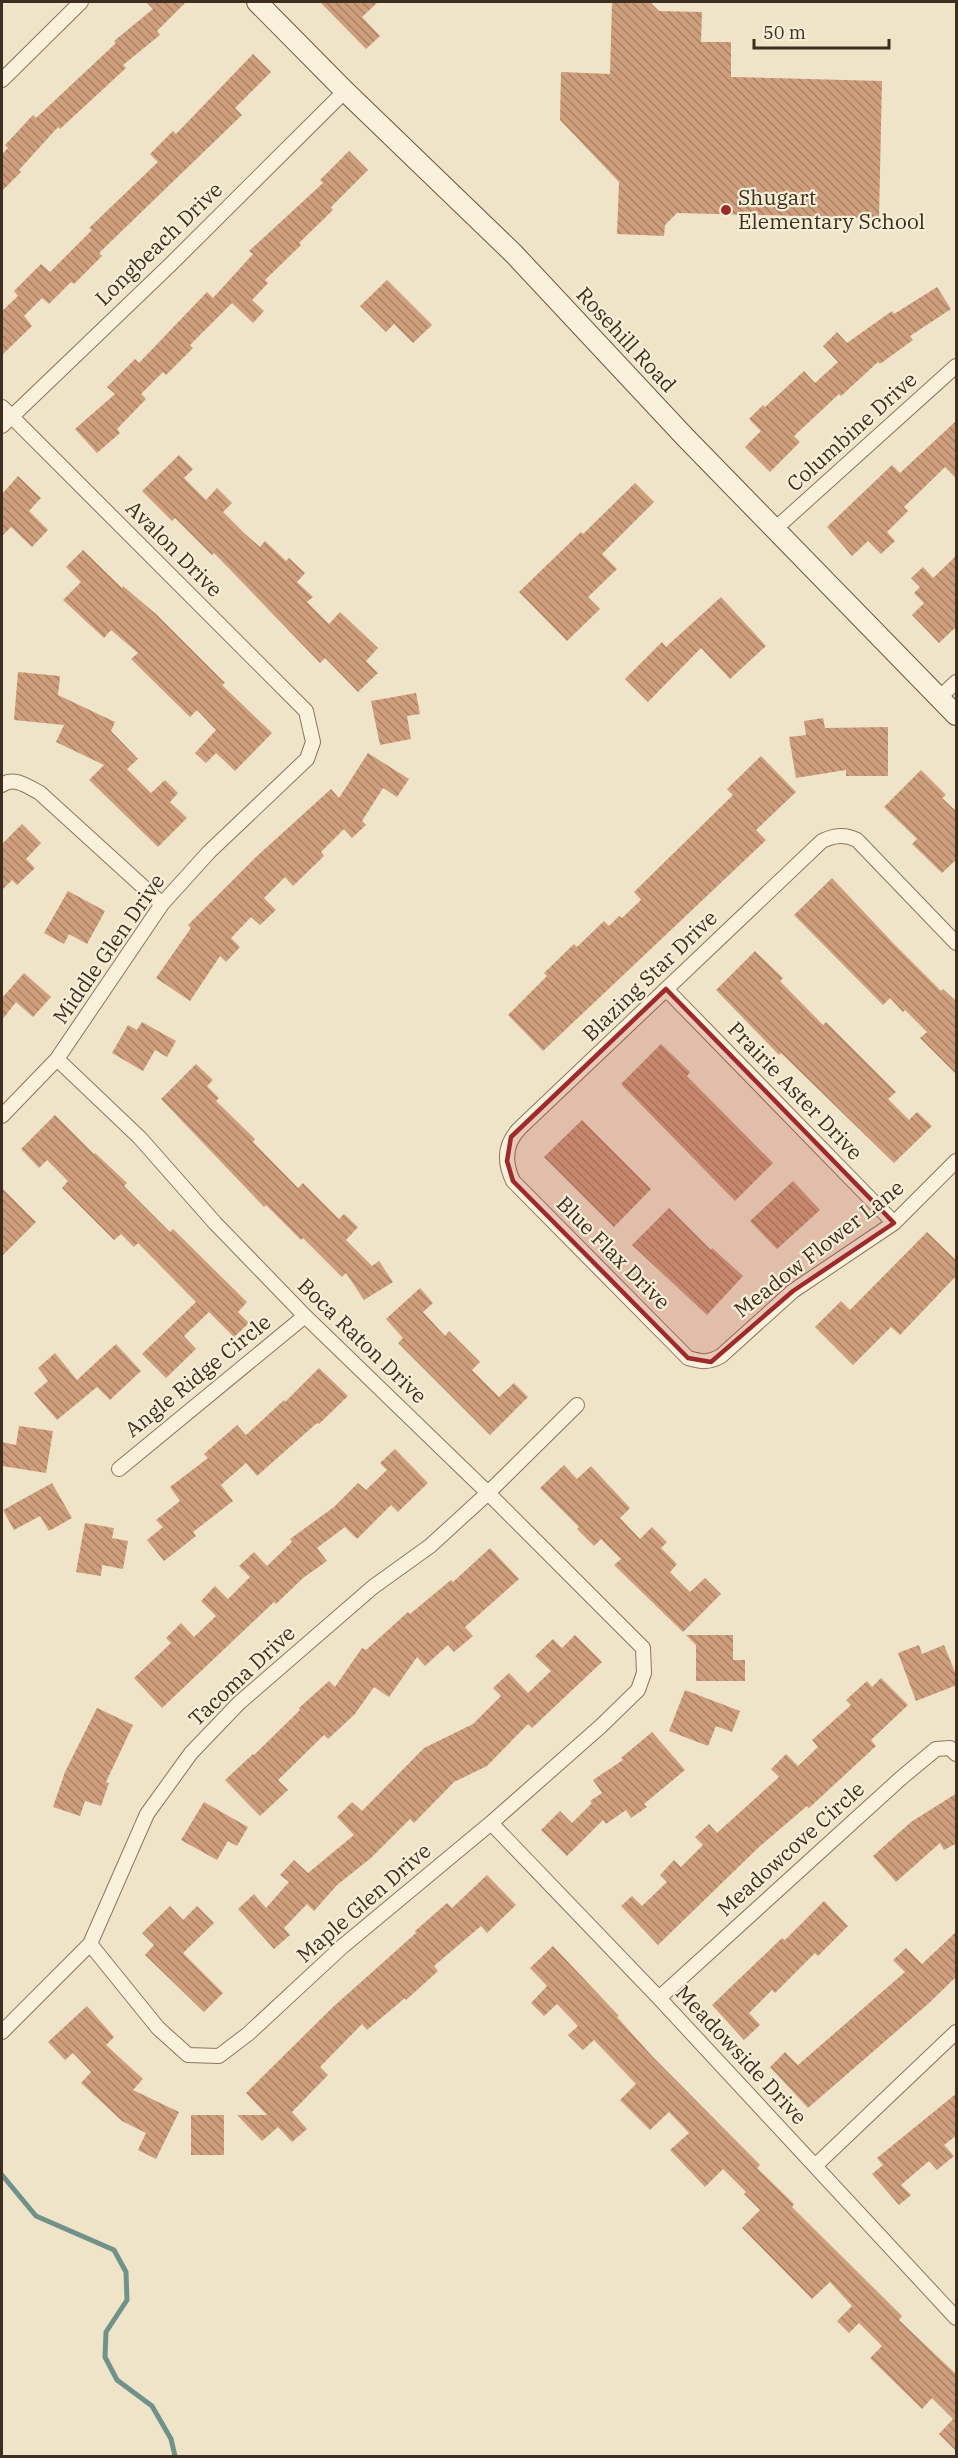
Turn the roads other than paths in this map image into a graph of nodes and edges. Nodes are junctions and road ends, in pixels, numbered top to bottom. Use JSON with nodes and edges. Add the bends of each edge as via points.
{"nodes":[{"id":1,"x":81,"y":2,"type":"edge"},
{"id":2,"x":257,"y":2,"type":"edge"},
{"id":3,"x":2,"y":80,"type":"edge"},
{"id":4,"x":345,"y":91,"type":"junction"},
{"id":5,"x":957,"y":366,"type":"edge"},
{"id":6,"x":5,"y":416,"type":"edge"},
{"id":7,"x":775,"y":529,"type":"junction"},
{"id":8,"x":957,"y":682,"type":"edge"},
{"id":9,"x":940,"y":698,"type":"junction"},
{"id":10,"x":957,"y":715,"type":"edge"},
{"id":11,"x":310,"y":726,"type":"joint"},
{"id":12,"x":2,"y":785,"type":"edge"},
{"id":13,"x":162,"y":904,"type":"junction"},
{"id":14,"x":957,"y":943,"type":"edge"},
{"id":15,"x":666,"y":989,"type":"junction"},
{"id":16,"x":57,"y":1059,"type":"junction"},
{"id":17,"x":2,"y":1116,"type":"edge"},
{"id":18,"x":507,"y":1161,"type":"joint"},
{"id":19,"x":957,"y":1161,"type":"edge"},
{"id":20,"x":894,"y":1223,"type":"junction"},
{"id":21,"x":305,"y":1316,"type":"junction"},
{"id":22,"x":703,"y":1363,"type":"joint"},
{"id":23,"x":577,"y":1405,"type":"dead end"},
{"id":24,"x":119,"y":1469,"type":"dead end"},
{"id":25,"x":488,"y":1493,"type":"junction"},
{"id":26,"x":643,"y":1648,"type":"joint"},
{"id":27,"x":957,"y":1754,"type":"edge"},
{"id":28,"x":491,"y":1822,"type":"junction"},
{"id":29,"x":90,"y":1944,"type":"junction"},
{"id":30,"x":659,"y":1998,"type":"junction"},
{"id":31,"x":2,"y":2032,"type":"edge"},
{"id":32,"x":957,"y":2032,"type":"edge"},
{"id":33,"x":816,"y":2165,"type":"junction"},
{"id":34,"x":957,"y":2318,"type":"edge"}],
"edges":[{"from":1,"to":3,"type":"street"},
{"from":2,"to":4,"type":"street","name":"Rosehill Road"},
{"from":4,"to":6,"type":"street","name":"Longbeach Drive","via":[[170,265]]},
{"from":4,"to":7,"type":"street","name":"Rosehill Road","via":[[514,254]]},
{"from":5,"to":7,"type":"street","name":"Columbine Drive"},
{"from":6,"to":11,"type":"street","name":"Avalon Drive","via":[[306,711]]},
{"from":7,"to":9,"type":"street","name":"Rosehill Road"},
{"from":8,"to":9,"type":"street"},
{"from":9,"to":10,"type":"street","name":"Rosehill Road"},
{"from":11,"to":13,"type":"street","name":"Middle Glen Drive","via":[[313,742],[307,759],[209,852]]},
{"from":12,"to":13,"type":"street","via":[[16,781],[40,793]]},
{"from":13,"to":16,"type":"street","name":"Middle Glen Drive"},
{"from":14,"to":15,"type":"street","name":"Blazing Star Drive","via":[[857,840],[839,836],[822,841]]},
{"from":15,"to":18,"type":"street","name":"Blazing Star Drive","via":[[511,1137]]},
{"from":15,"to":20,"type":"street","name":"Prairie Aster Drive"},
{"from":16,"to":17,"type":"street","name":"Middle Glen Drive"},
{"from":16,"to":21,"type":"street","name":"Boca Raton Drive","via":[[140,1138]]},
{"from":18,"to":22,"type":"street","name":"Blue Flax Drive","via":[[513,1181],[688,1358]]},
{"from":19,"to":20,"type":"street","name":"Meadow Flower Lane"},
{"from":20,"to":22,"type":"street","name":"Meadow Flower Lane","via":[[793,1292],[721,1356]]},
{"from":21,"to":24,"type":"street","name":"Angle Ridge Circle"},
{"from":21,"to":25,"type":"street","name":"Boca Raton Drive"},
{"from":23,"to":25,"type":"street","name":"Tacoma Drive"},
{"from":25,"to":26,"type":"street","name":"Boca Raton Drive"},
{"from":25,"to":29,"type":"street","name":"Tacoma Drive","via":[[430,1546],[373,1587],[239,1703],[191,1753],[147,1814]]},
{"from":26,"to":28,"type":"street","name":"Maple Glen Drive","via":[[644,1673],[638,1690]]},
{"from":27,"to":30,"type":"street","name":"Meadowcove Circle","via":[[950,1748],[936,1749]]},
{"from":28,"to":29,"type":"street","name":"Maple Glen Drive","via":[[219,2056],[188,2055],[158,2028]]},
{"from":28,"to":30,"type":"street","name":"Meadowside Drive"},
{"from":29,"to":31,"type":"street","name":"Tacoma Drive"},
{"from":30,"to":33,"type":"street","name":"Meadowside Drive"},
{"from":32,"to":33,"type":"street"},
{"from":33,"to":34,"type":"street","name":"Meadowside Drive"}]}
